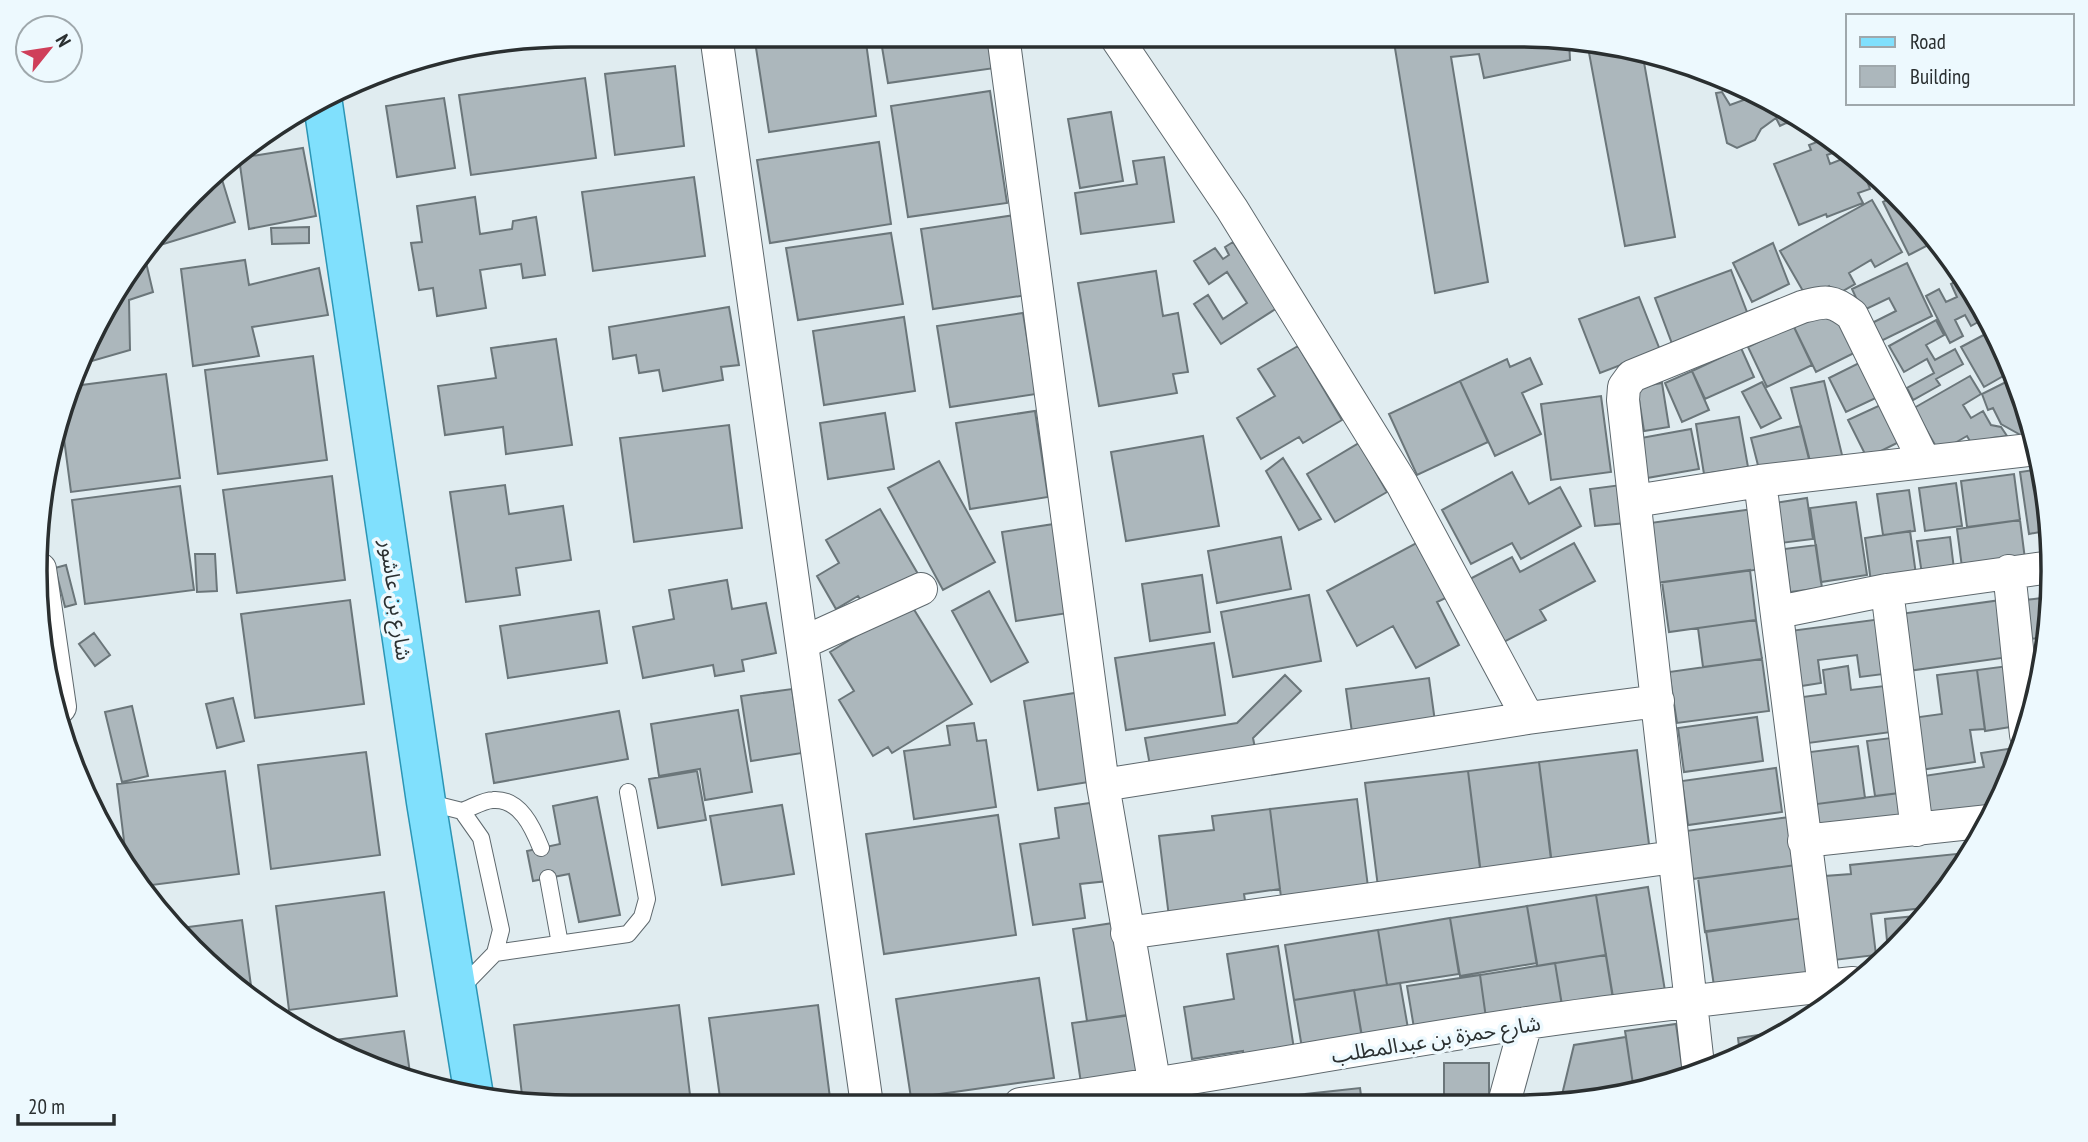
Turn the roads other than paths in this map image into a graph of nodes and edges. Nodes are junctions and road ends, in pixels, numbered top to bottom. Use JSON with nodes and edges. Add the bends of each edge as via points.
{"nodes":[{"id":1,"x":718,"y":47,"type":"edge"},
{"id":2,"x":1004,"y":47,"type":"edge"},
{"id":3,"x":1122,"y":47,"type":"edge"},
{"id":4,"x":324,"y":109,"type":"edge"},
{"id":5,"x":2027,"y":450,"type":"edge"},
{"id":6,"x":1924,"y":461,"type":"junction"},
{"id":7,"x":1760,"y":481,"type":"junction"},
{"id":8,"x":1635,"y":500,"type":"junction"},
{"id":9,"x":2041,"y":567,"type":"edge"},
{"id":10,"x":2009,"y":571,"type":"junction"},
{"id":11,"x":921,"y":589,"type":"dead end"},
{"id":12,"x":1887,"y":590,"type":"junction"},
{"id":13,"x":1778,"y":612,"type":"junction"},
{"id":14,"x":802,"y":643,"type":"junction"},
{"id":15,"x":1658,"y":701,"type":"junction"},
{"id":16,"x":2023,"y":707,"type":"edge"},
{"id":17,"x":1528,"y":718,"type":"junction"},
{"id":18,"x":1103,"y":785,"type":"junction"},
{"id":19,"x":628,"y":792,"type":"dead end"},
{"id":20,"x":444,"y":807,"type":"junction"},
{"id":21,"x":1977,"y":823,"type":"edge"},
{"id":22,"x":1917,"y":830,"type":"junction"},
{"id":23,"x":1804,"y":841,"type":"junction"},
{"id":24,"x":541,"y":848,"type":"dead end"},
{"id":25,"x":1674,"y":857,"type":"junction"},
{"id":26,"x":548,"y":878,"type":"dead end"},
{"id":27,"x":1127,"y":933,"type":"junction"},
{"id":28,"x":560,"y":944,"type":"junction"},
{"id":29,"x":495,"y":953,"type":"junction"},
{"id":30,"x":1838,"y":985,"type":"edge"},
{"id":31,"x":457,"y":992,"type":"junction"},
{"id":32,"x":1690,"y":1001,"type":"junction"},
{"id":33,"x":1526,"y":1023,"type":"junction"},
{"id":34,"x":1698,"y":1062,"type":"edge"},
{"id":35,"x":472,"y":1085,"type":"edge"},
{"id":36,"x":866,"y":1095,"type":"edge"},
{"id":37,"x":1156,"y":1095,"type":"edge"},
{"id":38,"x":1506,"y":1095,"type":"edge"}],
"edges":[{"from":1,"to":14,"type":"street"},
{"from":2,"to":18,"type":"street"},
{"from":3,"to":17,"type":"street","via":[[1232,209],[1402,484]]},
{"from":4,"to":20,"type":"main road","name":"شارع بن عاشور"},
{"from":5,"to":6,"type":"street"},
{"from":6,"to":7,"type":"street"},
{"from":6,"to":8,"type":"street","via":[[1852,315],[1836,303],[1822,302],[1632,376],[1624,387],[1623,400]]},
{"from":7,"to":8,"type":"street"},
{"from":7,"to":13,"type":"street"},
{"from":8,"to":15,"type":"street"},
{"from":9,"to":10,"type":"street"},
{"from":10,"to":12,"type":"street"},
{"from":10,"to":16,"type":"street"},
{"from":11,"to":14,"type":"street"},
{"from":12,"to":13,"type":"street"},
{"from":12,"to":22,"type":"street"},
{"from":13,"to":23,"type":"street"},
{"from":14,"to":36,"type":"street"},
{"from":15,"to":17,"type":"street"},
{"from":15,"to":25,"type":"street"},
{"from":17,"to":18,"type":"street"},
{"from":18,"to":27,"type":"street"},
{"from":19,"to":28,"type":"lane","via":[[647,899],[642,917],[628,934]]},
{"from":20,"to":24,"type":"lane","via":[[493,799],[511,804],[530,821]]},
{"from":20,"to":29,"type":"lane","via":[[481,838],[501,930]]},
{"from":20,"to":31,"type":"main road","name":"شارع بن عاشور"},
{"from":21,"to":22,"type":"street"},
{"from":22,"to":23,"type":"street"},
{"from":23,"to":30,"type":"street"},
{"from":25,"to":27,"type":"street"},
{"from":25,"to":32,"type":"street"},
{"from":26,"to":28,"type":"lane"},
{"from":27,"to":37,"type":"street"},
{"from":28,"to":29,"type":"lane"},
{"from":29,"to":31,"type":"lane"},
{"from":30,"to":32,"type":"street","name":"شارع حمزة بن عبدالمطلب"},
{"from":31,"to":35,"type":"main road","name":"شارع بن عاشور"},
{"from":32,"to":33,"type":"street","name":"شارع حمزة بن عبدالمطلب"},
{"from":32,"to":34,"type":"street"},
{"from":33,"to":37,"type":"street","name":"شارع حمزة بن عبدالمطلب"},
{"from":33,"to":38,"type":"street"}]}
